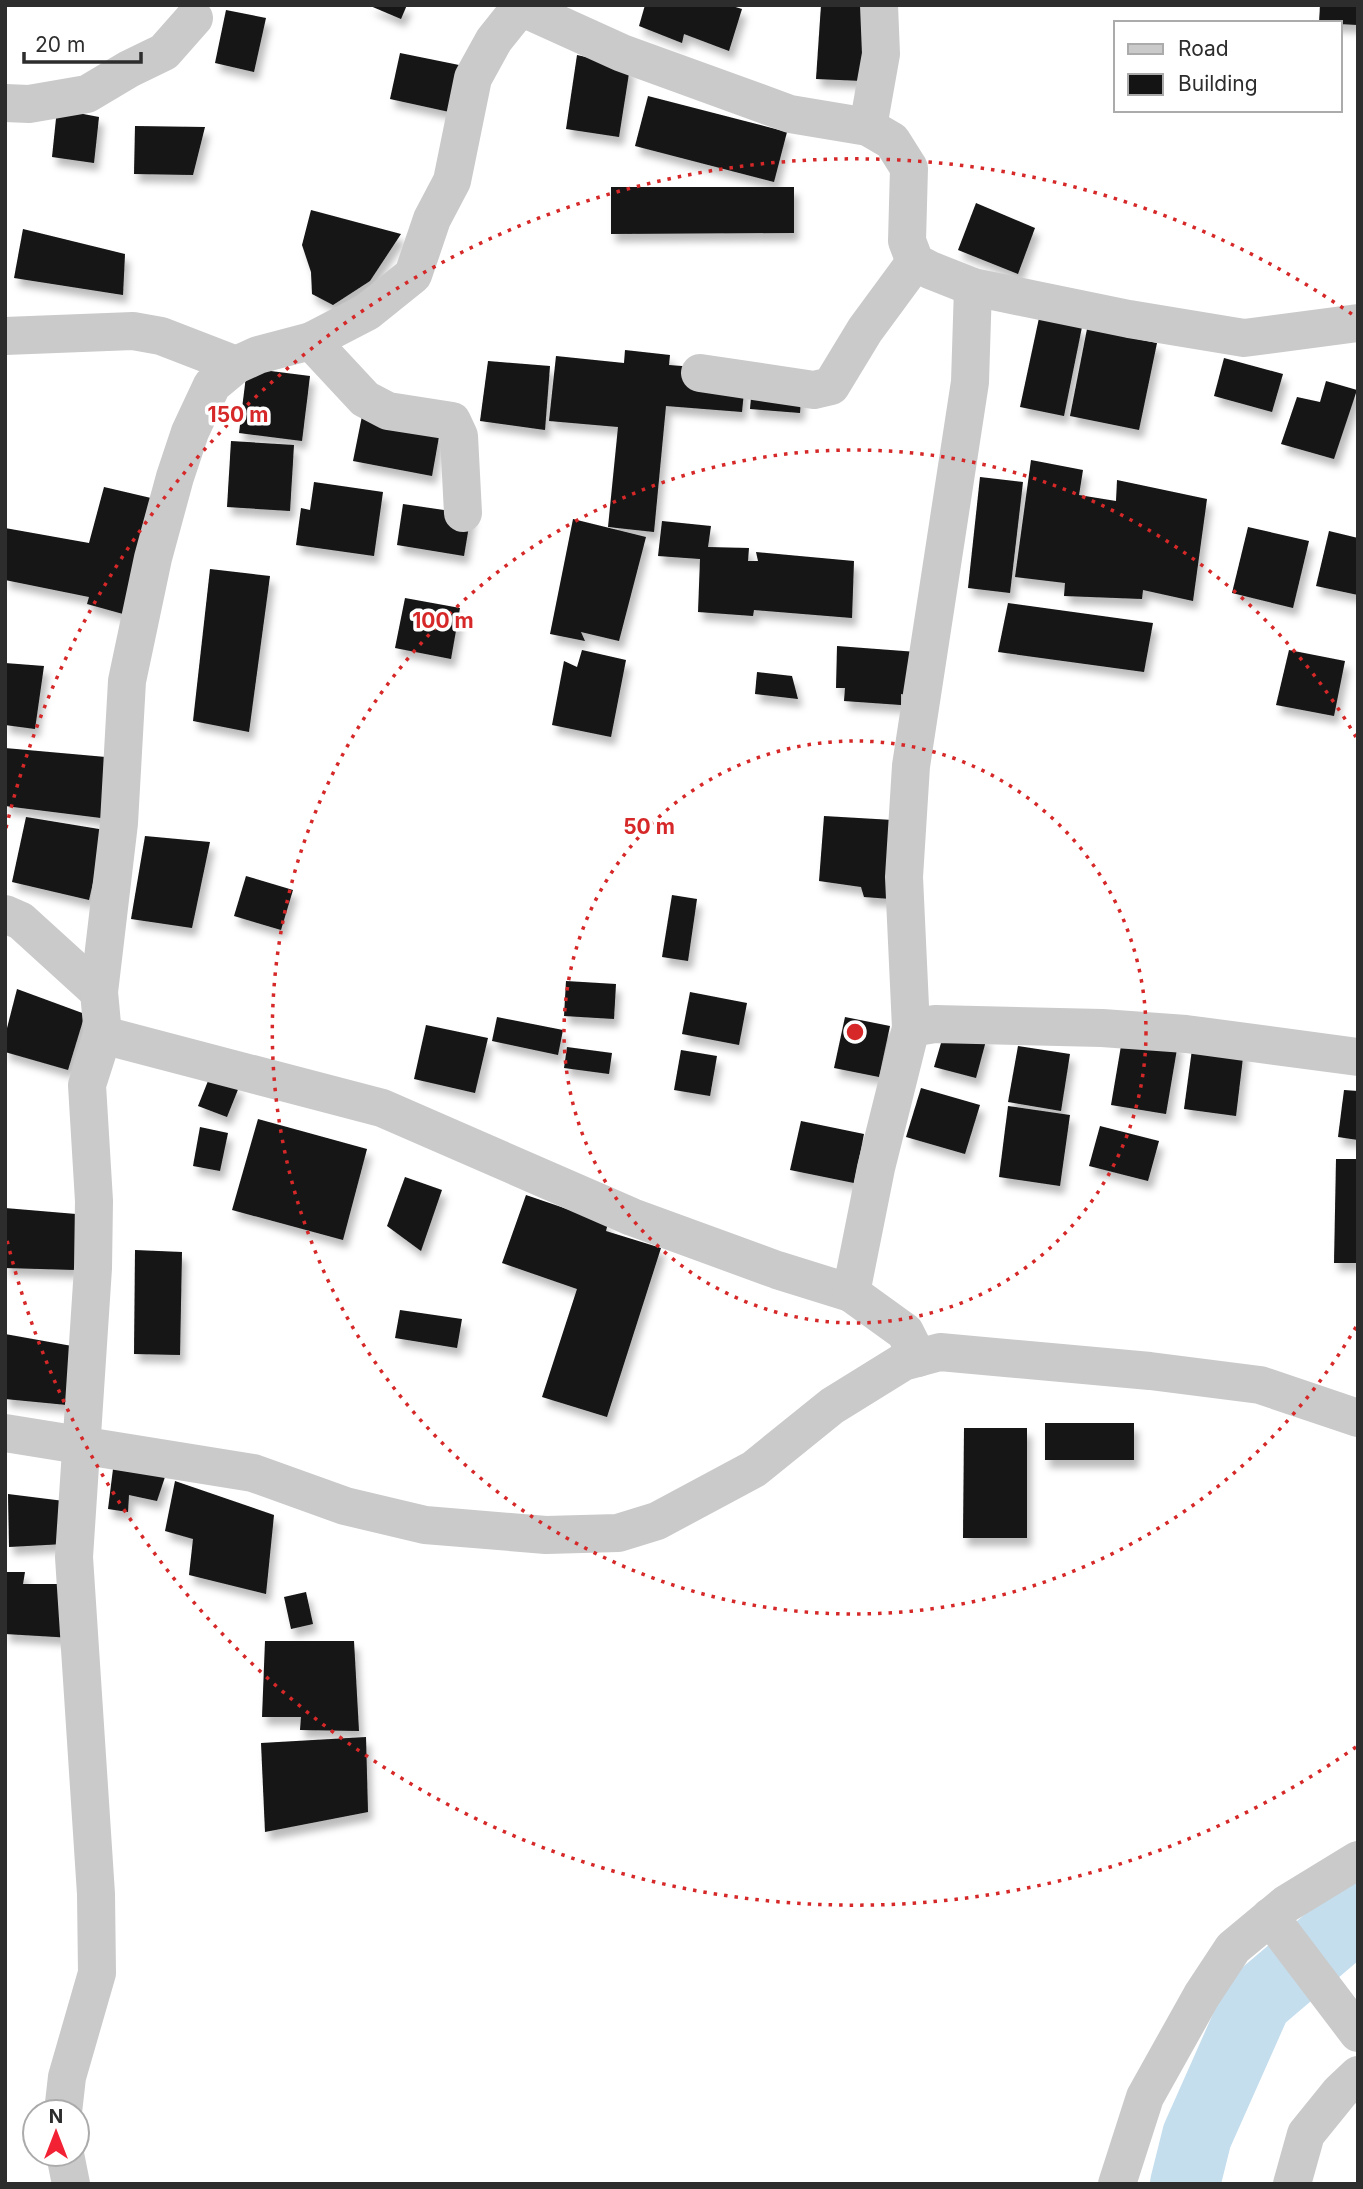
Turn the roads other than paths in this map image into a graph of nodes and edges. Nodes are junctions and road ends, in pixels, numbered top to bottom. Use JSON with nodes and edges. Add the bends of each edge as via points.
{"nodes":[{"id":1,"x":879,"y":5,"type":"edge"},
{"id":2,"x":520,"y":6,"type":"edge"},
{"id":3,"x":194,"y":18,"type":"dead end"},
{"id":4,"x":5,"y":103,"type":"edge"},
{"id":5,"x":868,"y":127,"type":"junction"},
{"id":6,"x":915,"y":262,"type":"junction"},
{"id":7,"x":973,"y":287,"type":"junction"},
{"id":8,"x":1358,"y":323,"type":"edge"},
{"id":9,"x":5,"y":336,"type":"edge"},
{"id":10,"x":311,"y":341,"type":"junction"},
{"id":11,"x":236,"y":365,"type":"junction"},
{"id":12,"x":700,"y":373,"type":"dead end"},
{"id":13,"x":463,"y":513,"type":"dead end"},
{"id":14,"x":5,"y":914,"type":"edge"},
{"id":15,"x":99,"y":992,"type":"junction"},
{"id":16,"x":911,"y":1028,"type":"junction"},
{"id":17,"x":103,"y":1035,"type":"junction"},
{"id":18,"x":1358,"y":1057,"type":"edge"},
{"id":19,"x":851,"y":1293,"type":"junction"},
{"id":20,"x":918,"y":1358,"type":"junction"},
{"id":21,"x":1358,"y":1418,"type":"edge"},
{"id":22,"x":5,"y":1433,"type":"edge"},
{"id":23,"x":80,"y":1444,"type":"junction"},
{"id":24,"x":1358,"y":1860,"type":"edge"},
{"id":25,"x":1272,"y":1921,"type":"junction"},
{"id":26,"x":1358,"y":2033,"type":"edge"},
{"id":27,"x":1358,"y":2075,"type":"edge"},
{"id":28,"x":64,"y":2098,"type":"edge"},
{"id":29,"x":1117,"y":2184,"type":"edge"},
{"id":30,"x":1292,"y":2184,"type":"edge"}],
"edges":[{"from":1,"to":5,"type":"street","via":[[881,54]]},
{"from":2,"to":5,"type":"street","via":[[622,53],[790,114]]},
{"from":2,"to":10,"type":"street","via":[[494,40],[474,78],[452,181],[432,219],[413,275],[367,312]]},
{"from":3,"to":4,"type":"street","via":[[164,52],[87,94],[29,104]]},
{"from":5,"to":6,"type":"street","via":[[892,141],[909,168],[907,241]]},
{"from":6,"to":7,"type":"street"},
{"from":6,"to":12,"type":"street","via":[[831,386],[814,390]]},
{"from":7,"to":8,"type":"street","via":[[1129,320],[1244,338]]},
{"from":7,"to":16,"type":"street","via":[[970,382],[911,766],[904,877]]},
{"from":9,"to":11,"type":"street","via":[[132,331],[161,336]]},
{"from":10,"to":11,"type":"street"},
{"from":10,"to":13,"type":"street","via":[[365,400],[388,411],[452,421],[460,446]]},
{"from":11,"to":15,"type":"street","via":[[212,385],[190,432],[153,558],[127,681],[119,823]]},
{"from":14,"to":15,"type":"street","via":[[21,921]]},
{"from":15,"to":17,"type":"street"},
{"from":16,"to":18,"type":"street","via":[[935,1024],[1102,1028]]},
{"from":16,"to":19,"type":"street"},
{"from":17,"to":19,"type":"street","via":[[382,1108],[632,1217]]},
{"from":17,"to":23,"type":"street","via":[[87,1085],[93,1268]]},
{"from":19,"to":20,"type":"street","via":[[905,1332]]},
{"from":20,"to":21,"type":"street","via":[[940,1352],[1260,1385]]},
{"from":20,"to":23,"type":"street","via":[[903,1362],[832,1406],[754,1469],[657,1521],[618,1533],[546,1535],[425,1524],[345,1506],[253,1473]]},
{"from":22,"to":23,"type":"street"},
{"from":23,"to":28,"type":"street","via":[[74,1557],[97,1973],[66,2077]]},
{"from":24,"to":25,"type":"street","via":[[1286,1904]]},
{"from":25,"to":26,"type":"street"},
{"from":25,"to":29,"type":"street","via":[[1233,1948],[1202,1995],[1145,2097]]},
{"from":27,"to":30,"type":"street","via":[[1306,2134]]}]}
